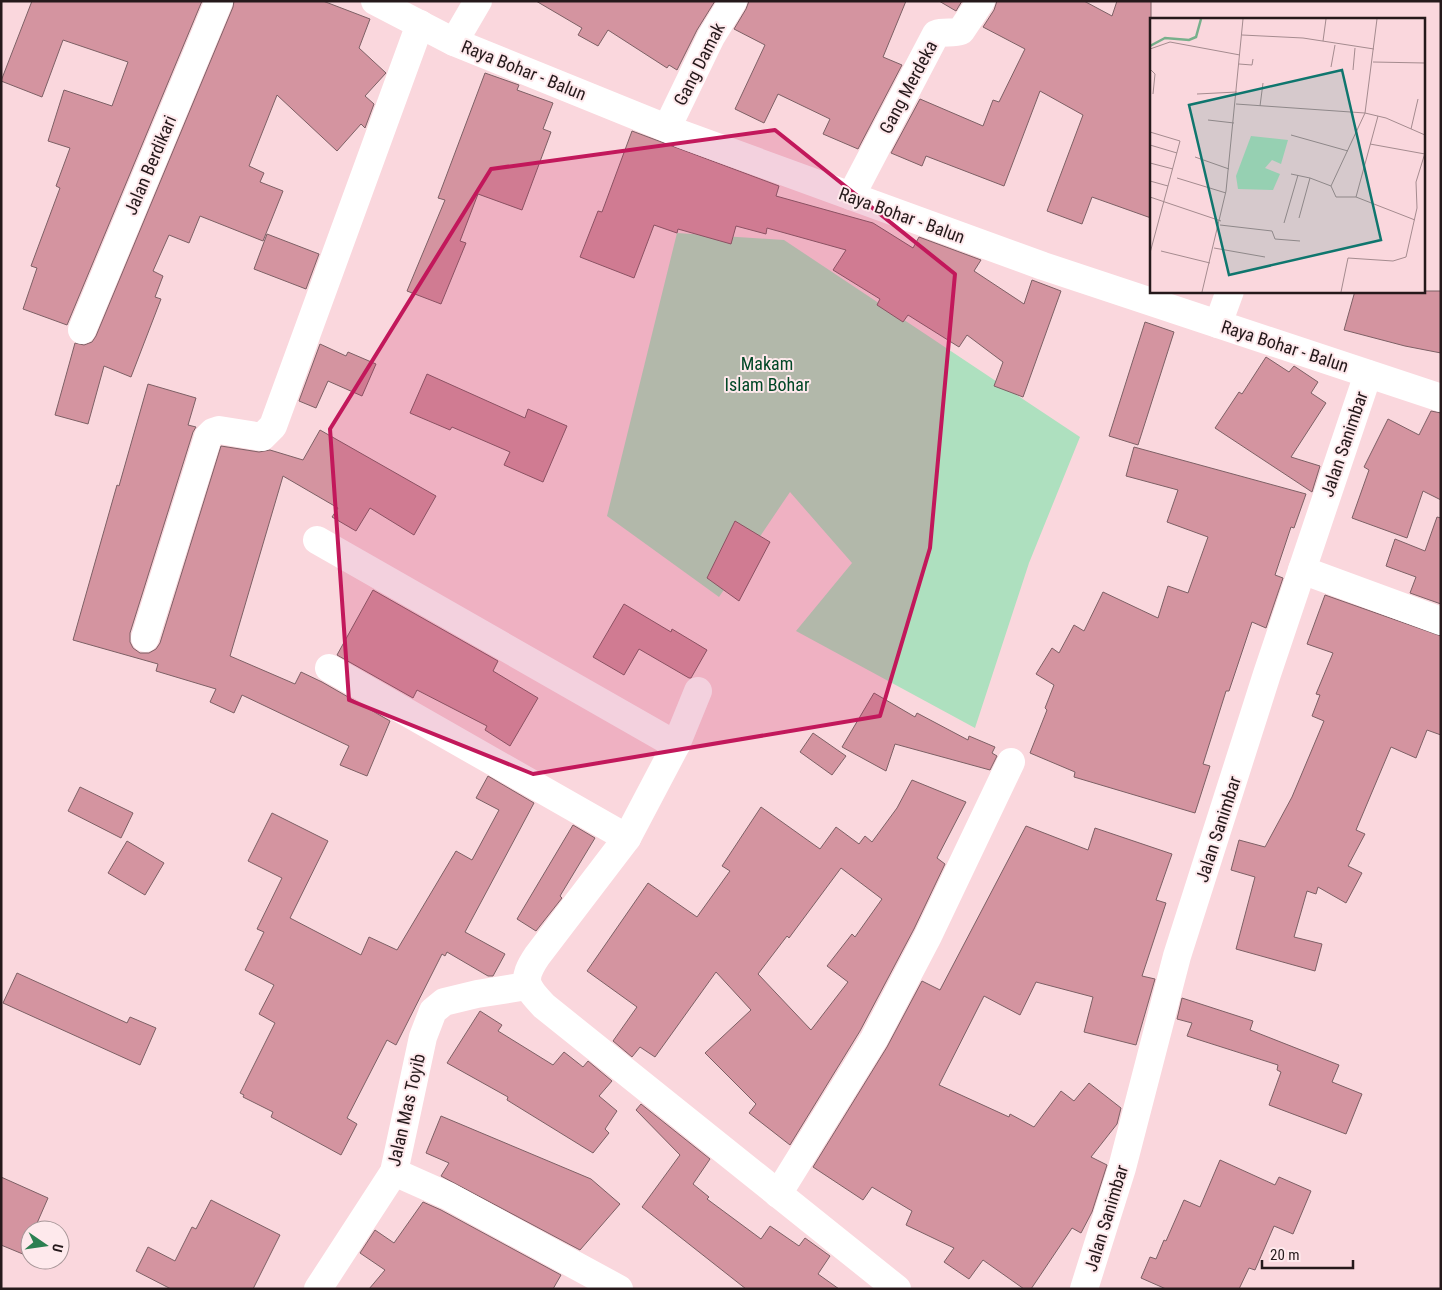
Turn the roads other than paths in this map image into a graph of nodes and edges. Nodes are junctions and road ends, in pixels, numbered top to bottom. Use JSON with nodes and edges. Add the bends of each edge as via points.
{"nodes":[{"id":1,"x":219,"y":1,"type":"edge"},
{"id":2,"x":375,"y":1,"type":"edge"},
{"id":3,"x":478,"y":1,"type":"edge"},
{"id":4,"x":733,"y":1,"type":"edge"},
{"id":5,"x":982,"y":1,"type":"edge"},
{"id":6,"x":420,"y":24,"type":"junction"},
{"id":7,"x":454,"y":42,"type":"junction"},
{"id":8,"x":667,"y":128,"type":"junction"},
{"id":9,"x":851,"y":196,"type":"junction"},
{"id":10,"x":1230,"y":292,"type":"edge"},
{"id":11,"x":1218,"y":324,"type":"junction"},
{"id":12,"x":82,"y":330,"type":"dead end"},
{"id":13,"x":1368,"y":374,"type":"junction"},
{"id":14,"x":1441,"y":398,"type":"edge"},
{"id":15,"x":317,"y":540,"type":"dead end"},
{"id":16,"x":1302,"y":570,"type":"junction"},
{"id":17,"x":1441,"y":621,"type":"edge"},
{"id":18,"x":145,"y":638,"type":"dead end"},
{"id":19,"x":329,"y":668,"type":"dead end"},
{"id":20,"x":698,"y":691,"type":"dead end"},
{"id":21,"x":676,"y":745,"type":"junction"},
{"id":22,"x":1011,"y":762,"type":"dead end"},
{"id":23,"x":627,"y":838,"type":"junction"},
{"id":24,"x":528,"y":986,"type":"junction"},
{"id":25,"x":394,"y":1172,"type":"junction"},
{"id":26,"x":778,"y":1194,"type":"junction"},
{"id":27,"x":318,"y":1289,"type":"edge"},
{"id":28,"x":619,"y":1289,"type":"edge"},
{"id":29,"x":896,"y":1289,"type":"edge"},
{"id":30,"x":1084,"y":1289,"type":"edge"}],
"edges":[{"from":1,"to":12,"type":"street","name":"Jalan Berdikari"},
{"from":2,"to":6,"type":"street","name":"Raya Bohar - Balun"},
{"from":3,"to":7,"type":"street"},
{"from":4,"to":8,"type":"street","name":"Gang Damak","via":[[711,37]]},
{"from":5,"to":9,"type":"street","name":"Gang Merdeka","via":[[962,32],[936,34]]},
{"from":6,"to":7,"type":"street","name":"Raya Bohar - Balun"},
{"from":6,"to":18,"type":"street","via":[[273,426],[262,437],[219,430],[208,437]]},
{"from":7,"to":8,"type":"street","name":"Raya Bohar - Balun"},
{"from":8,"to":9,"type":"street","name":"Raya Bohar - Balun"},
{"from":9,"to":11,"type":"street","name":"Raya Bohar - Balun","via":[[1043,266]]},
{"from":10,"to":11,"type":"street"},
{"from":11,"to":13,"type":"street","name":"Raya Bohar - Balun"},
{"from":13,"to":14,"type":"street","name":"Raya Bohar - Balun"},
{"from":13,"to":16,"type":"street","name":"Jalan Sanimbar"},
{"from":15,"to":21,"type":"street"},
{"from":16,"to":17,"type":"street"},
{"from":16,"to":30,"type":"street","name":"Jalan Sanimbar","via":[[1177,956],[1122,1168]]},
{"from":19,"to":23,"type":"street"},
{"from":20,"to":21,"type":"street"},
{"from":21,"to":23,"type":"street"},
{"from":22,"to":26,"type":"street","via":[[928,936],[878,1030]]},
{"from":23,"to":24,"type":"street","via":[[537,956],[528,973]]},
{"from":24,"to":25,"type":"street","name":"Jalan Mas Toyib","via":[[444,1002],[433,1011],[422,1037]]},
{"from":24,"to":26,"type":"street","via":[[544,1006]]},
{"from":25,"to":27,"type":"street","name":"Jalan Mas Toyib"},
{"from":25,"to":28,"type":"street","via":[[448,1196]]},
{"from":26,"to":29,"type":"street"}]}
